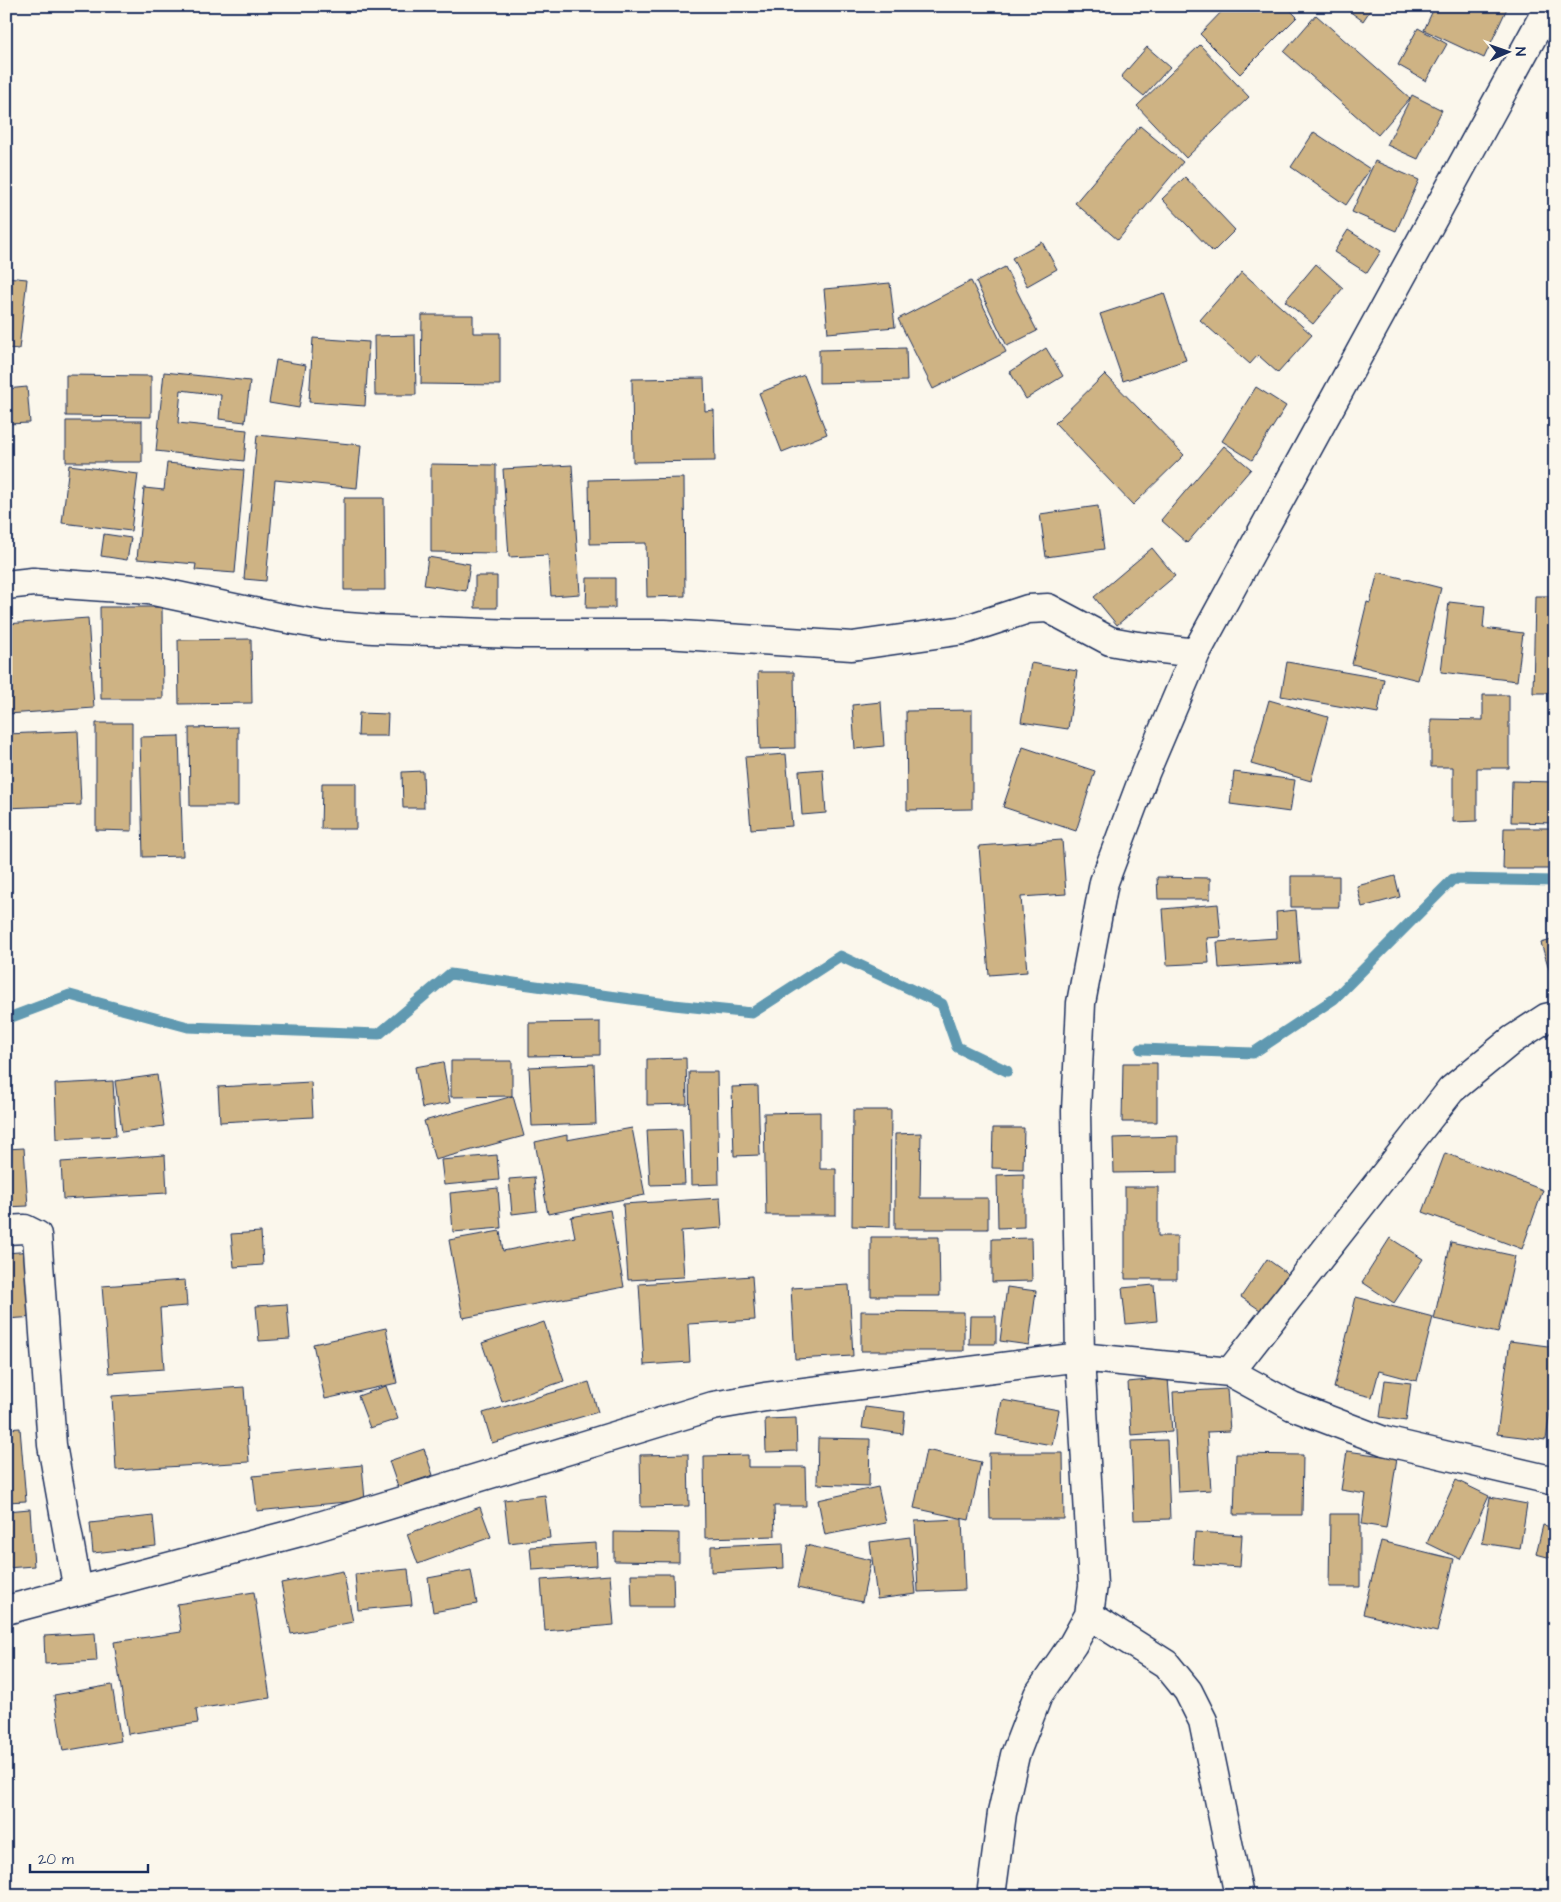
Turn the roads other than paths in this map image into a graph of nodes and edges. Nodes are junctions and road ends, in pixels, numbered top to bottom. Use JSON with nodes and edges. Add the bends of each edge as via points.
{"nodes":[{"id":1,"x":1549,"y":6,"type":"edge"},
{"id":2,"x":6,"y":585,"type":"edge"},
{"id":3,"x":1196,"y":653,"type":"junction"},
{"id":4,"x":1555,"y":1016,"type":"edge"},
{"id":5,"x":6,"y":1230,"type":"edge"},
{"id":6,"x":1080,"y":1357,"type":"junction"},
{"id":7,"x":1230,"y":1372,"type":"junction"},
{"id":8,"x":1555,"y":1481,"type":"edge"},
{"id":9,"x":78,"y":1591,"type":"junction"},
{"id":10,"x":6,"y":1610,"type":"edge"},
{"id":11,"x":1089,"y":1615,"type":"junction"},
{"id":12,"x":991,"y":1896,"type":"edge"},
{"id":13,"x":1239,"y":1896,"type":"edge"}],
"edges":[{"from":1,"to":3,"type":"street"},
{"from":2,"to":3,"type":"street","via":[[33,582],[149,590],[322,625],[373,629],[665,634],[852,646],[964,630],[1028,609],[1048,608],[1110,641]]},
{"from":3,"to":6,"type":"street","via":[[1145,773],[1104,882],[1081,1003],[1076,1111]]},
{"from":4,"to":7,"type":"street","via":[[1546,1018],[1512,1040],[1452,1090]]},
{"from":5,"to":9,"type":"street","via":[[25,1229],[36,1235],[52,1444]]},
{"from":6,"to":7,"type":"street"},
{"from":6,"to":9,"type":"street","via":[[713,1406],[300,1532]]},
{"from":6,"to":11,"type":"street","via":[[1093,1585]]},
{"from":7,"to":8,"type":"street","via":[[1292,1406],[1384,1441]]},
{"from":9,"to":10,"type":"street"},
{"from":11,"to":12,"type":"street","via":[[1038,1695],[1016,1754],[1002,1813]]},
{"from":11,"to":13,"type":"street","via":[[1166,1664],[1188,1691],[1203,1722]]}]}
